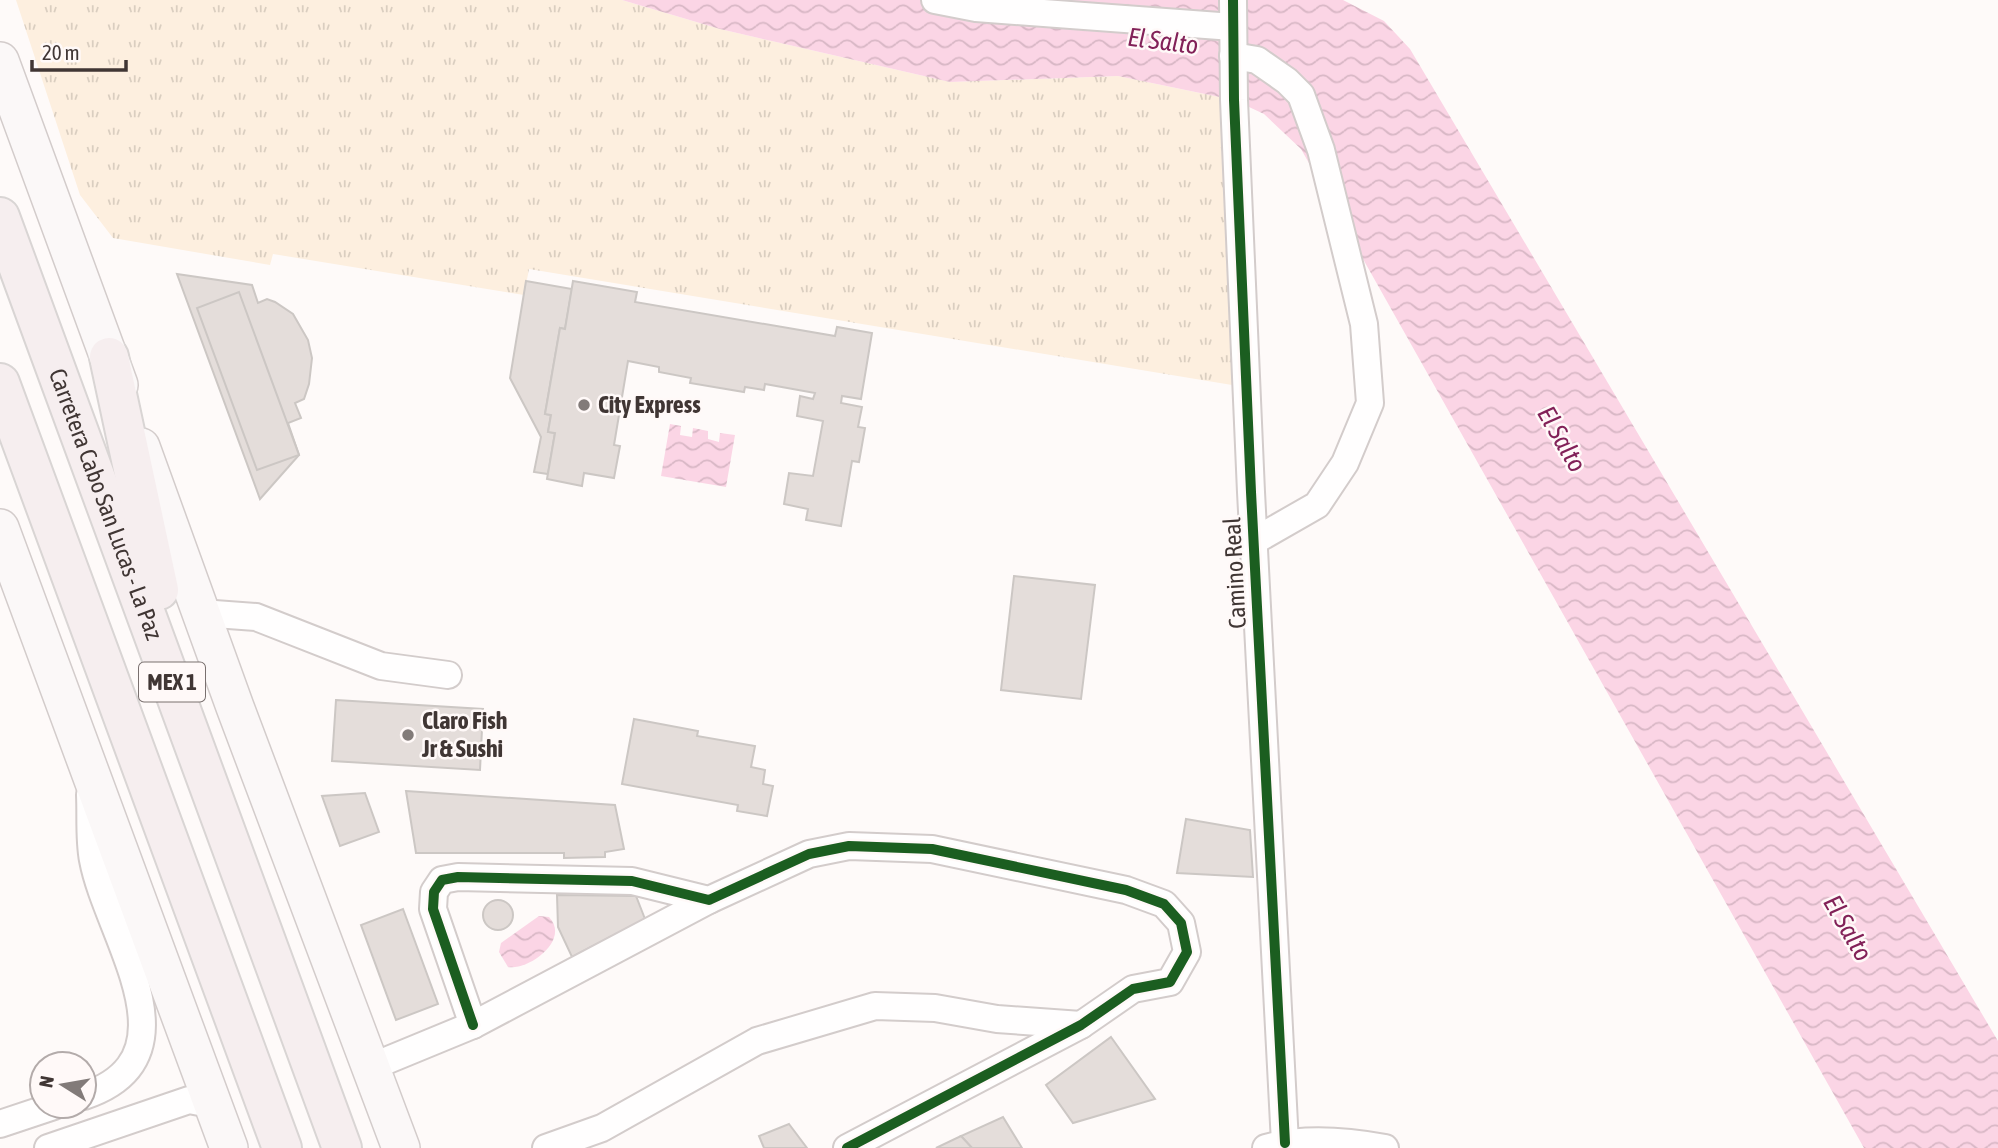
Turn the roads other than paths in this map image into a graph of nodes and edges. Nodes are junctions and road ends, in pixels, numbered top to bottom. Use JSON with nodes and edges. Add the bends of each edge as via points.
{"nodes":[{"id":1,"x":935,"y":0,"type":"edge"},
{"id":2,"x":1233,"y":0,"type":"edge"},
{"id":3,"x":1233,"y":27,"type":"junction"},
{"id":4,"x":1233,"y":56,"type":"junction"},
{"id":5,"x":0,"y":61,"type":"edge"},
{"id":6,"x":0,"y":217,"type":"edge"},
{"id":7,"x":109,"y":357,"type":"junction"},
{"id":8,"x":0,"y":383,"type":"edge"},
{"id":9,"x":0,"y":528,"type":"edge"},
{"id":10,"x":1254,"y":541,"type":"junction"},
{"id":11,"x":201,"y":613,"type":"junction"},
{"id":12,"x":448,"y":675,"type":"dead end"},
{"id":13,"x":188,"y":726,"type":"junction"},
{"id":14,"x":90,"y":771,"type":"junction"},
{"id":15,"x":709,"y":900,"type":"junction"},
{"id":16,"x":473,"y":1025,"type":"junction"},
{"id":17,"x":1081,"y":1025,"type":"junction"},
{"id":18,"x":371,"y":1067,"type":"junction"},
{"id":19,"x":98,"y":1091,"type":"edge"},
{"id":20,"x":28,"y":1115,"type":"edge"},
{"id":21,"x":0,"y":1124,"type":"edge"},
{"id":22,"x":223,"y":1132,"type":"edge"},
{"id":23,"x":606,"y":1138,"type":"edge"},
{"id":24,"x":1275,"y":1146,"type":"edge"},
{"id":25,"x":48,"y":1148,"type":"edge"},
{"id":26,"x":282,"y":1148,"type":"edge"},
{"id":27,"x":342,"y":1148,"type":"edge"},
{"id":28,"x":401,"y":1148,"type":"edge"},
{"id":29,"x":546,"y":1148,"type":"edge"},
{"id":30,"x":847,"y":1148,"type":"edge"},
{"id":31,"x":1385,"y":1148,"type":"edge"}],
"edges":[{"from":1,"to":3,"type":"street","via":[[976,8]]},
{"from":2,"to":3,"type":"street","name":"Camino Real"},
{"from":3,"to":4,"type":"street","name":"Camino Real"},
{"from":4,"to":10,"type":"street","name":"Camino Real"},
{"from":4,"to":10,"type":"street","via":[[1257,60],[1301,95],[1321,150],[1364,324],[1370,403],[1345,463],[1317,505]]},
{"from":5,"to":7,"type":"main road"},
{"from":6,"to":13,"type":"highway","name":"Carretera Cabo San Lucas - La Paz","number":"MEX 1"},
{"from":7,"to":11,"type":"main road"},
{"from":7,"to":13,"type":"highway"},
{"from":8,"to":26,"type":"highway","number":"MEX 1"},
{"from":9,"to":14,"type":"main road"},
{"from":10,"to":24,"type":"street","name":"Camino Real"},
{"from":11,"to":12,"type":"street","via":[[256,617],[381,666]]},
{"from":11,"to":18,"type":"main road"},
{"from":13,"to":27,"type":"highway","name":"Carretera Cabo San Lucas - La Paz","number":"MEX 1"},
{"from":14,"to":19,"type":"street","via":[[93,859],[144,1020],[128,1069]]},
{"from":14,"to":22,"type":"main road"},
{"from":15,"to":16,"type":"street"},
{"from":15,"to":16,"type":"street","via":[[632,881],[442,880],[434,892],[433,909]]},
{"from":15,"to":17,"type":"street","via":[[809,854],[849,846],[932,849],[1126,891],[1164,904],[1181,923],[1187,952],[1170,982],[1133,989]]},
{"from":16,"to":18,"type":"street"},
{"from":17,"to":23,"type":"street","via":[[997,1019],[935,1008],[875,1006],[757,1041]]},
{"from":17,"to":30,"type":"street"},
{"from":18,"to":28,"type":"main road"},
{"from":20,"to":21,"type":"street"},
{"from":22,"to":25,"type":"street","via":[[205,1103],[189,1100]]},
{"from":23,"to":29,"type":"street"},
{"from":24,"to":31,"type":"street","via":[[1333,1142]]}]}
